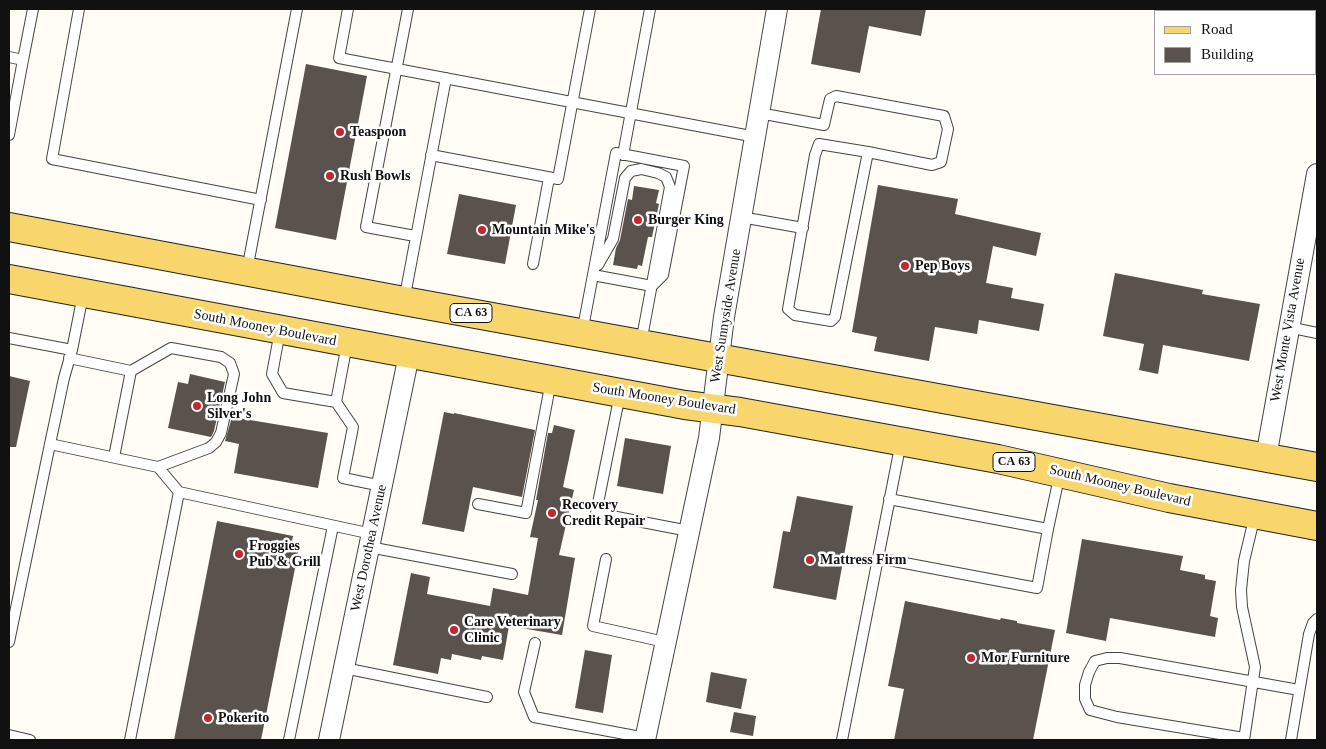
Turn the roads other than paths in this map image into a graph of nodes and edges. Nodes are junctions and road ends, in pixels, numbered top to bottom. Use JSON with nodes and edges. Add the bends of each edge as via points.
{"nodes":[{"id":1,"x":33,"y":9,"type":"edge"},
{"id":2,"x":79,"y":9,"type":"edge"},
{"id":3,"x":297,"y":9,"type":"edge"},
{"id":4,"x":348,"y":9,"type":"edge"},
{"id":5,"x":408,"y":9,"type":"edge"},
{"id":6,"x":590,"y":9,"type":"edge"},
{"id":7,"x":650,"y":9,"type":"edge"},
{"id":8,"x":777,"y":9,"type":"edge"},
{"id":9,"x":9,"y":57,"type":"edge"},
{"id":10,"x":23,"y":60,"type":"junction"},
{"id":11,"x":396,"y":69,"type":"junction"},
{"id":12,"x":446,"y":78,"type":"junction"},
{"id":13,"x":572,"y":103,"type":"junction"},
{"id":14,"x":760,"y":113,"type":"junction"},
{"id":15,"x":630,"y":114,"type":"junction"},
{"id":16,"x":824,"y":125,"type":"junction"},
{"id":17,"x":9,"y":135,"type":"edge"},
{"id":18,"x":756,"y":138,"type":"junction"},
{"id":19,"x":819,"y":144,"type":"junction"},
{"id":20,"x":868,"y":152,"type":"junction"},
{"id":21,"x":623,"y":155,"type":"junction"},
{"id":22,"x":431,"y":156,"type":"junction"},
{"id":23,"x":1317,"y":174,"type":"edge"},
{"id":24,"x":549,"y":178,"type":"junction"},
{"id":25,"x":260,"y":200,"type":"junction"},
{"id":26,"x":741,"y":217,"type":"junction"},
{"id":27,"x":9,"y":227,"type":"edge"},
{"id":28,"x":1312,"y":227,"type":"edge"},
{"id":29,"x":803,"y":228,"type":"junction"},
{"id":30,"x":416,"y":236,"type":"junction"},
{"id":31,"x":533,"y":264,"type":"dead end"},
{"id":32,"x":247,"y":271,"type":"junction"},
{"id":33,"x":593,"y":275,"type":"junction"},
{"id":34,"x":9,"y":279,"type":"edge"},
{"id":35,"x":652,"y":286,"type":"junction"},
{"id":36,"x":83,"y":293,"type":"junction"},
{"id":37,"x":404,"y":301,"type":"junction"},
{"id":38,"x":1288,"y":327,"type":"junction"},
{"id":39,"x":280,"y":331,"type":"junction"},
{"id":40,"x":582,"y":333,"type":"junction"},
{"id":41,"x":1317,"y":333,"type":"edge"},
{"id":42,"x":9,"y":338,"type":"edge"},
{"id":43,"x":347,"y":343,"type":"junction"},
{"id":44,"x":641,"y":344,"type":"junction"},
{"id":45,"x":71,"y":354,"type":"junction"},
{"id":46,"x":408,"y":355,"type":"junction"},
{"id":47,"x":718,"y":358,"type":"junction"},
{"id":48,"x":131,"y":371,"type":"junction"},
{"id":49,"x":552,"y":380,"type":"junction"},
{"id":50,"x":620,"y":393,"type":"junction"},
{"id":51,"x":336,"y":402,"type":"junction"},
{"id":52,"x":712,"y":408,"type":"junction"},
{"id":53,"x":901,"y":441,"type":"junction"},
{"id":54,"x":50,"y":444,"type":"junction"},
{"id":55,"x":114,"y":457,"type":"junction"},
{"id":56,"x":1266,"y":457,"type":"junction"},
{"id":57,"x":158,"y":467,"type":"junction"},
{"id":58,"x":1317,"y":467,"type":"edge"},
{"id":59,"x":1060,"y":472,"type":"junction"},
{"id":60,"x":382,"y":486,"type":"junction"},
{"id":61,"x":179,"y":492,"type":"junction"},
{"id":62,"x":889,"y":499,"type":"junction"},
{"id":63,"x":478,"y":504,"type":"dead end"},
{"id":64,"x":1255,"y":514,"type":"junction"},
{"id":65,"x":333,"y":526,"type":"junction"},
{"id":66,"x":1317,"y":526,"type":"edge"},
{"id":67,"x":1048,"y":529,"type":"junction"},
{"id":68,"x":689,"y":531,"type":"junction"},
{"id":69,"x":371,"y":541,"type":"junction"},
{"id":70,"x":878,"y":558,"type":"junction"},
{"id":71,"x":606,"y":559,"type":"dead end"},
{"id":72,"x":512,"y":574,"type":"dead end"},
{"id":73,"x":1317,"y":619,"type":"edge"},
{"id":74,"x":9,"y":642,"type":"edge"},
{"id":75,"x":665,"y":642,"type":"junction"},
{"id":76,"x":534,"y":643,"type":"dead end"},
{"id":77,"x":344,"y":668,"type":"junction"},
{"id":78,"x":1253,"y":682,"type":"junction"},
{"id":79,"x":1299,"y":690,"type":"junction"},
{"id":80,"x":487,"y":696,"type":"dead end"},
{"id":81,"x":9,"y":736,"type":"edge"},
{"id":82,"x":645,"y":739,"type":"edge"},
{"id":83,"x":1244,"y":739,"type":"edge"},
{"id":84,"x":30,"y":740,"type":"edge"},
{"id":85,"x":130,"y":740,"type":"edge"},
{"id":86,"x":289,"y":740,"type":"edge"},
{"id":87,"x":329,"y":740,"type":"edge"},
{"id":88,"x":842,"y":740,"type":"edge"},
{"id":89,"x":1291,"y":740,"type":"edge"}],
"edges":[{"from":1,"to":10,"type":"lane"},
{"from":2,"to":25,"type":"lane","via":[[52,159]]},
{"from":3,"to":25,"type":"lane"},
{"from":4,"to":11,"type":"lane","via":[[339,58]]},
{"from":5,"to":11,"type":"lane"},
{"from":6,"to":13,"type":"lane"},
{"from":7,"to":15,"type":"lane"},
{"from":8,"to":14,"type":"street","name":"West Sunnyside Avenue"},
{"from":9,"to":10,"type":"lane"},
{"from":10,"to":17,"type":"lane"},
{"from":11,"to":12,"type":"lane"},
{"from":11,"to":30,"type":"lane","via":[[366,228]]},
{"from":12,"to":13,"type":"lane"},
{"from":12,"to":22,"type":"lane"},
{"from":13,"to":15,"type":"lane"},
{"from":13,"to":24,"type":"lane","via":[[558,179]]},
{"from":14,"to":16,"type":"lane"},
{"from":14,"to":18,"type":"street","name":"West Sunnyside Avenue"},
{"from":15,"to":18,"type":"lane"},
{"from":15,"to":21,"type":"lane"},
{"from":16,"to":19,"type":"lane"},
{"from":16,"to":20,"type":"lane","via":[[830,99],[836,96],[944,116],[948,129],[941,162],[932,165]]},
{"from":18,"to":26,"type":"street","name":"West Sunnyside Avenue"},
{"from":19,"to":20,"type":"lane"},
{"from":19,"to":29,"type":"lane"},
{"from":20,"to":29,"type":"lane","via":[[835,317],[831,321],[795,315],[788,310]]},
{"from":21,"to":33,"type":"lane","via":[[616,153]]},
{"from":21,"to":35,"type":"lane","via":[[684,166],[663,275]]},
{"from":22,"to":24,"type":"lane"},
{"from":22,"to":30,"type":"lane"},
{"from":23,"to":28,"type":"street","name":"West Monte Vista Avenue"},
{"from":24,"to":31,"type":"lane"},
{"from":25,"to":32,"type":"lane"},
{"from":26,"to":29,"type":"lane"},
{"from":26,"to":47,"type":"street","name":"West Sunnyside Avenue"},
{"from":27,"to":32,"type":"main road","number":"CA 63"},
{"from":28,"to":38,"type":"street","name":"West Monte Vista Avenue"},
{"from":30,"to":37,"type":"lane"},
{"from":32,"to":37,"type":"main road","number":"CA 63"},
{"from":33,"to":35,"type":"lane"},
{"from":33,"to":35,"type":"lane","via":[[613,239],[625,178],[632,171],[641,169],[658,172],[670,187]]},
{"from":33,"to":40,"type":"lane"},
{"from":34,"to":36,"type":"main road","name":"South Mooney Boulevard","number":"CA 63"},
{"from":35,"to":44,"type":"lane"},
{"from":36,"to":39,"type":"main road","name":"South Mooney Boulevard","number":"CA 63"},
{"from":36,"to":45,"type":"lane"},
{"from":37,"to":40,"type":"main road","number":"CA 63"},
{"from":38,"to":41,"type":"lane"},
{"from":38,"to":56,"type":"street","name":"West Monte Vista Avenue"},
{"from":39,"to":43,"type":"main road","name":"South Mooney Boulevard","number":"CA 63"},
{"from":39,"to":51,"type":"lane","via":[[272,374],[283,392]]},
{"from":40,"to":44,"type":"main road","number":"CA 63"},
{"from":42,"to":45,"type":"lane"},
{"from":43,"to":46,"type":"main road","name":"South Mooney Boulevard","number":"CA 63"},
{"from":43,"to":51,"type":"lane"},
{"from":44,"to":47,"type":"main road","number":"CA 63"},
{"from":45,"to":48,"type":"lane"},
{"from":45,"to":54,"type":"lane"},
{"from":46,"to":49,"type":"main road","name":"South Mooney Boulevard","number":"CA 63"},
{"from":46,"to":60,"type":"street","name":"West Dorothea Avenue"},
{"from":47,"to":52,"type":"street","name":"West Sunnyside Avenue"},
{"from":47,"to":56,"type":"main road","number":"CA 63"},
{"from":48,"to":55,"type":"lane"},
{"from":48,"to":57,"type":"lane","via":[[171,348],[221,357],[230,364],[234,374],[222,433],[216,442],[209,448]]},
{"from":49,"to":50,"type":"main road","name":"South Mooney Boulevard","number":"CA 63"},
{"from":49,"to":63,"type":"lane","via":[[526,513]]},
{"from":50,"to":52,"type":"main road","name":"South Mooney Boulevard","number":"CA 63"},
{"from":50,"to":68,"type":"lane","via":[[596,513]]},
{"from":51,"to":60,"type":"lane","via":[[353,427],[343,478]]},
{"from":52,"to":53,"type":"main road","name":"South Mooney Boulevard","number":"CA 63"},
{"from":52,"to":68,"type":"street","name":"West Sunnyside Avenue"},
{"from":53,"to":59,"type":"main road","name":"South Mooney Boulevard","number":"CA 63"},
{"from":53,"to":62,"type":"lane"},
{"from":54,"to":55,"type":"lane"},
{"from":54,"to":74,"type":"lane"},
{"from":55,"to":57,"type":"lane"},
{"from":56,"to":58,"type":"main road","number":"CA 63"},
{"from":57,"to":61,"type":"lane"},
{"from":59,"to":64,"type":"main road","name":"South Mooney Boulevard","number":"CA 63"},
{"from":59,"to":67,"type":"lane"},
{"from":60,"to":69,"type":"street","name":"West Dorothea Avenue"},
{"from":61,"to":65,"type":"lane"},
{"from":61,"to":85,"type":"lane"},
{"from":62,"to":67,"type":"lane"},
{"from":62,"to":70,"type":"lane"},
{"from":64,"to":66,"type":"main road","name":"South Mooney Boulevard","number":"CA 63"},
{"from":64,"to":78,"type":"lane","via":[[1241,590],[1255,667]]},
{"from":65,"to":69,"type":"lane"},
{"from":65,"to":86,"type":"lane"},
{"from":67,"to":70,"type":"lane","via":[[1037,588]]},
{"from":68,"to":75,"type":"street","name":"West Sunnyside Avenue"},
{"from":69,"to":72,"type":"lane"},
{"from":69,"to":77,"type":"street","name":"West Dorothea Avenue"},
{"from":70,"to":88,"type":"lane"},
{"from":71,"to":75,"type":"lane","via":[[593,626]]},
{"from":73,"to":79,"type":"lane","via":[[1309,634]]},
{"from":75,"to":82,"type":"street","name":"West Sunnyside Avenue"},
{"from":76,"to":82,"type":"lane","via":[[524,692],[534,717]]},
{"from":77,"to":80,"type":"lane"},
{"from":77,"to":87,"type":"street","name":"West Dorothea Avenue"},
{"from":78,"to":79,"type":"lane"},
{"from":78,"to":83,"type":"lane"},
{"from":78,"to":83,"type":"lane","via":[[1136,660],[1107,658],[1095,661],[1085,685],[1085,699],[1090,710]]},
{"from":79,"to":89,"type":"lane"},
{"from":81,"to":84,"type":"lane"}]}
